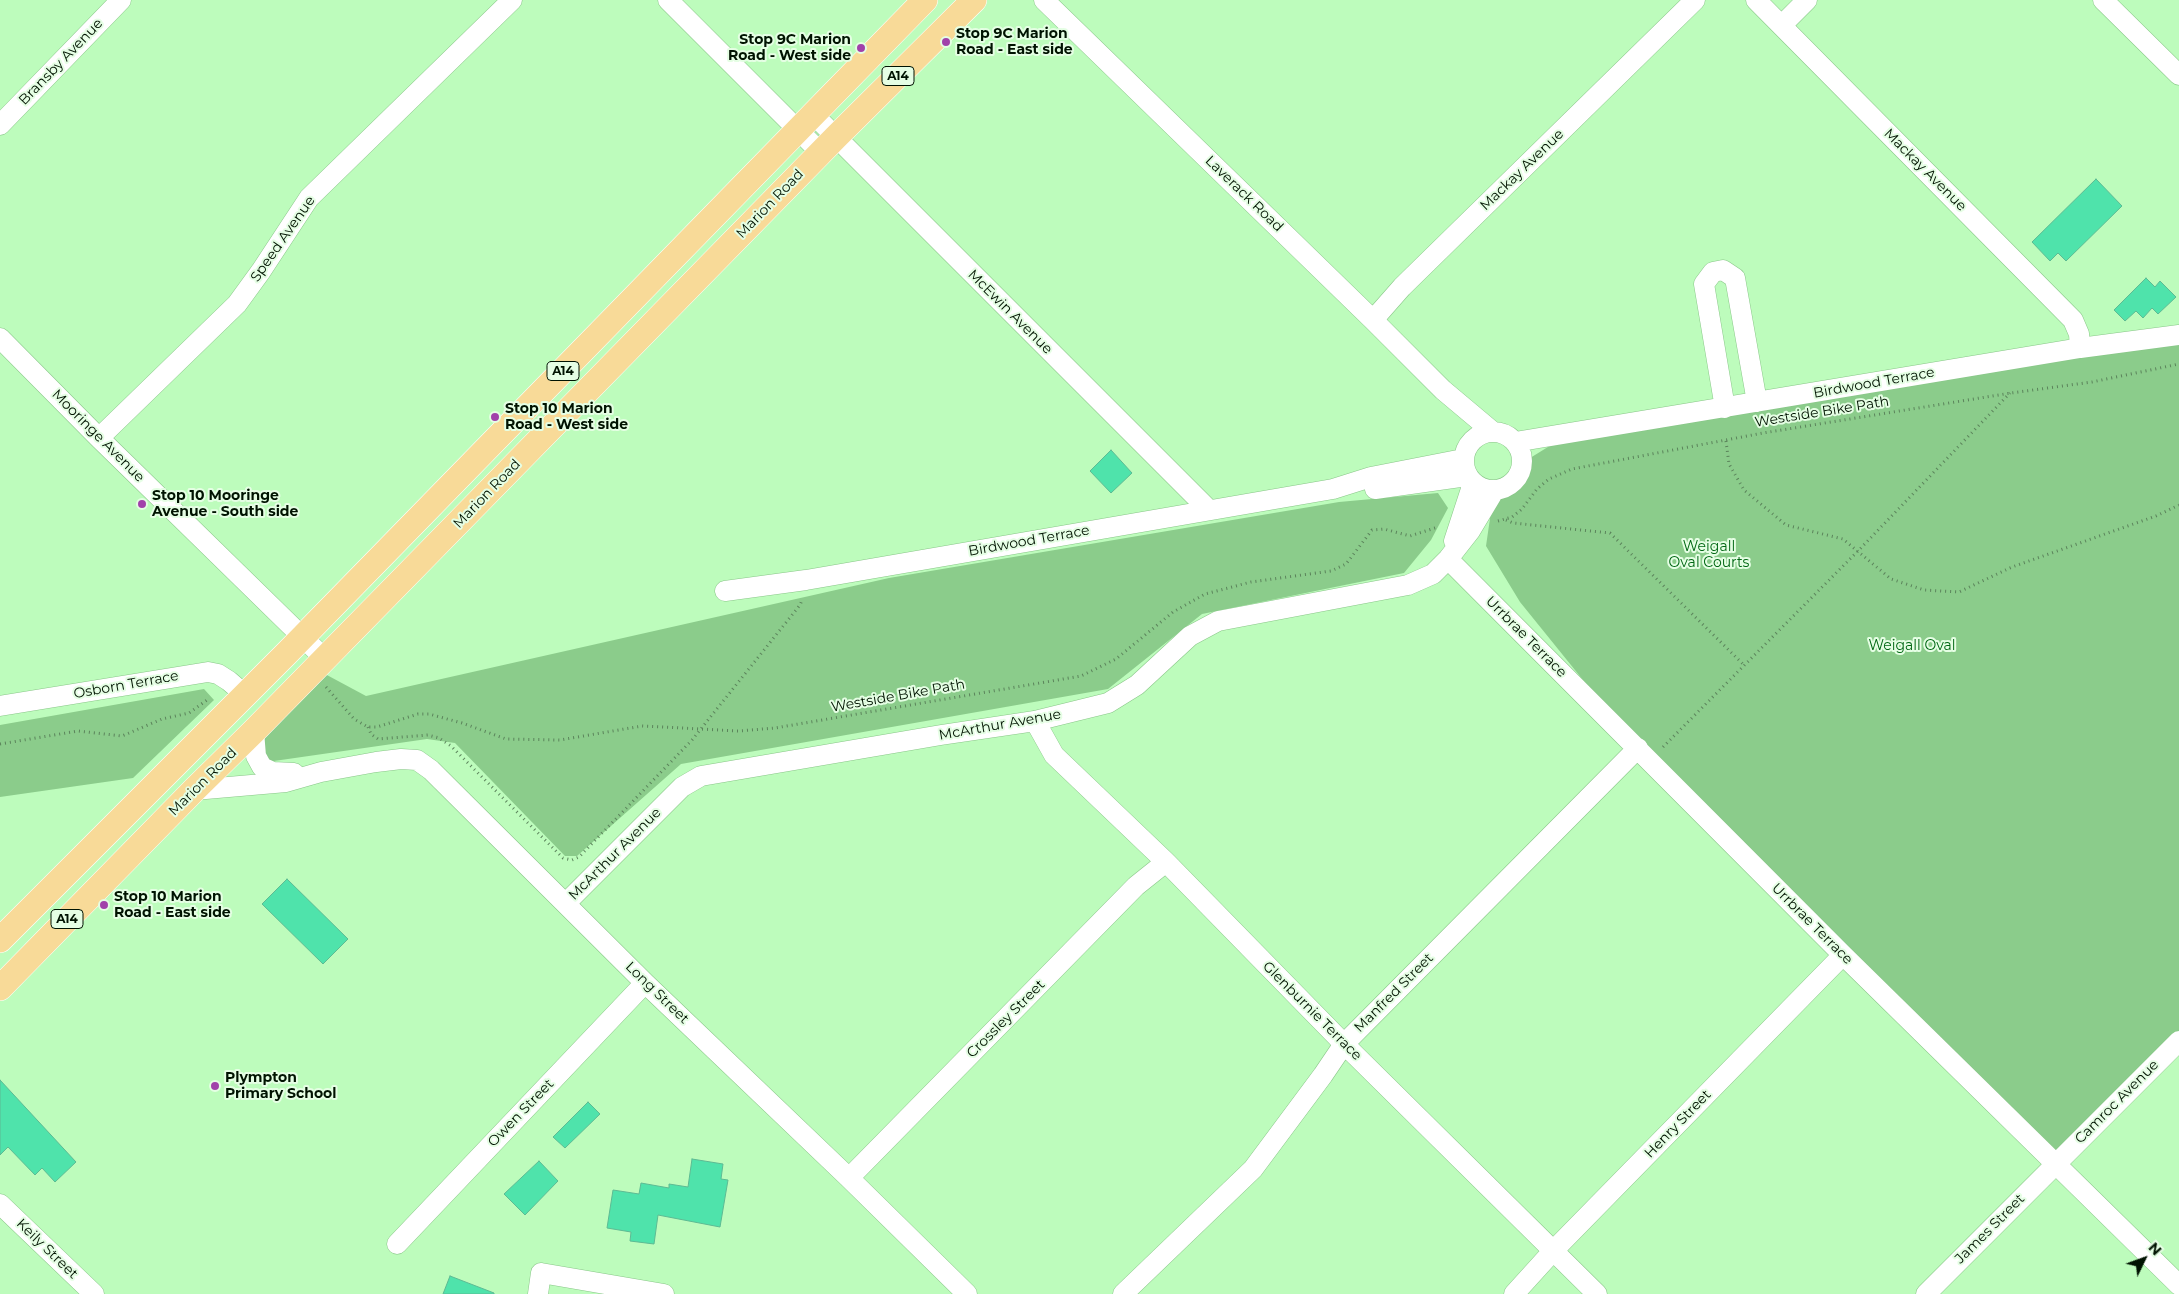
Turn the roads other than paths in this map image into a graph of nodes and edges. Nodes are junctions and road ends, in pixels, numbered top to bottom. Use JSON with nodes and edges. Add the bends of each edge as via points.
{"nodes":[{"id":1,"x":121,"y":0,"type":"edge"},
{"id":2,"x":512,"y":0,"type":"edge"},
{"id":3,"x":668,"y":0,"type":"edge"},
{"id":4,"x":925,"y":0,"type":"edge"},
{"id":5,"x":974,"y":0,"type":"edge"},
{"id":6,"x":1044,"y":0,"type":"edge"},
{"id":7,"x":1695,"y":0,"type":"edge"},
{"id":8,"x":1756,"y":0,"type":"edge"},
{"id":9,"x":1807,"y":0,"type":"edge"},
{"id":10,"x":2103,"y":0,"type":"edge"},
{"id":11,"x":1782,"y":25,"type":"junction"},
{"id":12,"x":2179,"y":75,"type":"edge"},
{"id":13,"x":805,"y":122,"type":"junction"},
{"id":14,"x":0,"y":124,"type":"edge"},
{"id":15,"x":829,"y":145,"type":"junction"},
{"id":16,"x":1373,"y":320,"type":"junction"},
{"id":17,"x":2179,"y":334,"type":"edge"},
{"id":18,"x":0,"y":338,"type":"edge"},
{"id":19,"x":2080,"y":348,"type":"junction"},
{"id":20,"x":1442,"y":390,"type":"junction"},
{"id":21,"x":1757,"y":402,"type":"junction"},
{"id":22,"x":1725,"y":408,"type":"junction"},
{"id":23,"x":1493,"y":432,"type":"junction"},
{"id":24,"x":1569,"y":434,"type":"junction"},
{"id":25,"x":98,"y":438,"type":"junction"},
{"id":26,"x":1472,"y":439,"type":"junction"},
{"id":27,"x":1516,"y":442,"type":"junction"},
{"id":28,"x":1522,"y":463,"type":"junction"},
{"id":29,"x":1467,"y":473,"type":"junction"},
{"id":30,"x":1441,"y":479,"type":"junction"},
{"id":31,"x":1333,"y":489,"type":"junction"},
{"id":32,"x":1494,"y":491,"type":"junction"},
{"id":33,"x":1465,"y":508,"type":"junction"},
{"id":34,"x":1208,"y":509,"type":"junction"},
{"id":35,"x":1448,"y":559,"type":"junction"},
{"id":36,"x":725,"y":591,"type":"dead end"},
{"id":37,"x":303,"y":637,"type":"junction"},
{"id":38,"x":325,"y":659,"type":"junction"},
{"id":39,"x":244,"y":694,"type":"junction"},
{"id":40,"x":0,"y":706,"type":"edge"},
{"id":41,"x":1035,"y":722,"type":"junction"},
{"id":42,"x":254,"y":732,"type":"junction"},
{"id":43,"x":1638,"y":748,"type":"junction"},
{"id":44,"x":321,"y":772,"type":"junction"},
{"id":45,"x":194,"y":790,"type":"junction"},
{"id":46,"x":1166,"y":862,"type":"junction"},
{"id":47,"x":566,"y":903,"type":"junction"},
{"id":48,"x":0,"y":940,"type":"edge"},
{"id":49,"x":1843,"y":955,"type":"junction"},
{"id":50,"x":645,"y":983,"type":"junction"},
{"id":51,"x":0,"y":988,"type":"edge"},
{"id":52,"x":2179,"y":1041,"type":"edge"},
{"id":53,"x":1344,"y":1044,"type":"junction"},
{"id":54,"x":2055,"y":1164,"type":"junction"},
{"id":55,"x":849,"y":1178,"type":"junction"},
{"id":56,"x":0,"y":1204,"type":"edge"},
{"id":57,"x":397,"y":1244,"type":"dead end"},
{"id":58,"x":1553,"y":1251,"type":"junction"},
{"id":59,"x":2179,"y":1284,"type":"edge"},
{"id":60,"x":94,"y":1294,"type":"edge"},
{"id":61,"x":538,"y":1294,"type":"edge"},
{"id":62,"x":664,"y":1294,"type":"edge"},
{"id":63,"x":967,"y":1294,"type":"edge"},
{"id":64,"x":1123,"y":1294,"type":"edge"},
{"id":65,"x":1514,"y":1294,"type":"edge"},
{"id":66,"x":1597,"y":1294,"type":"edge"},
{"id":67,"x":1926,"y":1294,"type":"edge"}],
"edges":[{"from":1,"to":14,"type":"street","name":"Bransby Avenue"},
{"from":2,"to":25,"type":"street","name":"Speed Avenue","via":[[310,198],[237,304]]},
{"from":3,"to":13,"type":"street","name":"McEwin Avenue"},
{"from":4,"to":13,"type":"main road","number":"A14"},
{"from":5,"to":15,"type":"main road","name":"Marion Road","number":"A14"},
{"from":6,"to":16,"type":"street","name":"Laverack Road"},
{"from":7,"to":16,"type":"street","name":"Mackay Avenue","via":[[1402,287]]},
{"from":8,"to":11,"type":"street","name":"Mackay Avenue"},
{"from":9,"to":11,"type":"street"},
{"from":10,"to":12,"type":"street"},
{"from":11,"to":19,"type":"street","name":"Mackay Avenue","via":[[2073,320]]},
{"from":13,"to":15,"type":"street","name":"McEwin Avenue"},
{"from":13,"to":37,"type":"main road","number":"A14"},
{"from":15,"to":34,"type":"street","name":"McEwin Avenue"},
{"from":15,"to":38,"type":"main road","name":"Marion Road","number":"A14"},
{"from":16,"to":20,"type":"street","name":"Laverack Road"},
{"from":17,"to":19,"type":"street","name":"Birdwood Terrace"},
{"from":18,"to":25,"type":"street","name":"Mooringe Avenue"},
{"from":19,"to":21,"type":"street","name":"Birdwood Terrace"},
{"from":20,"to":23,"type":"street","name":"Laverack Road"},
{"from":20,"to":26,"type":"street","name":"Laverack Road"},
{"from":21,"to":22,"type":"street","name":"Birdwood Terrace"},
{"from":21,"to":22,"type":"street","via":[[1735,278],[1723,270],[1713,272],[1704,284]]},
{"from":22,"to":24,"type":"street","name":"Birdwood Terrace"},
{"from":23,"to":26,"type":"street"},
{"from":23,"to":27,"type":"street"},
{"from":24,"to":27,"type":"street","name":"Birdwood Terrace"},
{"from":24,"to":28,"type":"street","name":"Birdwood Terrace"},
{"from":25,"to":37,"type":"street","name":"Mooringe Avenue"},
{"from":26,"to":29,"type":"street","via":[[1467,445]]},
{"from":27,"to":28,"type":"street"},
{"from":28,"to":32,"type":"street","via":[[1519,476],[1512,485]]},
{"from":29,"to":30,"type":"street","name":"Birdwood Terrace"},
{"from":29,"to":31,"type":"street","name":"Birdwood Terrace","via":[[1371,477]]},
{"from":29,"to":32,"type":"street","via":[[1483,489]]},
{"from":29,"to":33,"type":"street","name":"McArthur Avenue"},
{"from":30,"to":31,"type":"street","name":"Birdwood Terrace","via":[[1372,490]]},
{"from":30,"to":33,"type":"street"},
{"from":31,"to":34,"type":"street","name":"Birdwood Terrace"},
{"from":32,"to":35,"type":"street","name":"McArthur Avenue","via":[[1470,531]]},
{"from":33,"to":35,"type":"street","name":"McArthur Avenue"},
{"from":34,"to":36,"type":"street","name":"Birdwood Terrace","via":[[806,580]]},
{"from":35,"to":41,"type":"street","name":"McArthur Avenue","via":[[1433,574],[1408,585],[1218,621],[1190,636],[1137,684],[1108,703]]},
{"from":35,"to":43,"type":"street","name":"Urrbrae Terrace"},
{"from":37,"to":38,"type":"street","name":"Mooringe Avenue"},
{"from":37,"to":39,"type":"main road","number":"A14"},
{"from":38,"to":42,"type":"main road","name":"Marion Road","number":"A14"},
{"from":39,"to":40,"type":"street","name":"Osborn Terrace","via":[[224,677],[208,672]]},
{"from":39,"to":48,"type":"main road","number":"A14"},
{"from":41,"to":46,"type":"street","name":"Glenburnie Terrace","via":[[1054,756]]},
{"from":41,"to":47,"type":"street","name":"McArthur Avenue","via":[[701,776],[682,787]]},
{"from":42,"to":44,"type":"street","name":"Long Street","via":[[256,756],[262,767],[282,774]]},
{"from":42,"to":45,"type":"main road","name":"Marion Road","number":"A14"},
{"from":43,"to":49,"type":"street","name":"Urrbrae Terrace"},
{"from":43,"to":53,"type":"street","name":"Manfred Street"},
{"from":44,"to":45,"type":"street","name":"Long Street","via":[[286,782]]},
{"from":44,"to":47,"type":"street","name":"Long Street","via":[[401,759],[417,760]]},
{"from":45,"to":51,"type":"main road","name":"Marion Road","number":"A14"},
{"from":46,"to":53,"type":"street","name":"Glenburnie Terrace"},
{"from":46,"to":55,"type":"street","name":"Crossley Street","via":[[1136,886]]},
{"from":47,"to":50,"type":"street","name":"Long Street"},
{"from":49,"to":54,"type":"street","name":"Urrbrae Terrace"},
{"from":49,"to":58,"type":"street","name":"Henry Street"},
{"from":50,"to":55,"type":"street","name":"Long Street"},
{"from":50,"to":57,"type":"street","name":"Owen Street"},
{"from":52,"to":54,"type":"street","name":"Camroc Avenue"},
{"from":53,"to":58,"type":"street","name":"Glenburnie Terrace"},
{"from":53,"to":64,"type":"street","name":"Manfred Street","via":[[1253,1169]]},
{"from":54,"to":59,"type":"street","name":"Urrbrae Terrace"},
{"from":54,"to":67,"type":"street","name":"James Street"},
{"from":55,"to":63,"type":"street","name":"Long Street"},
{"from":56,"to":60,"type":"street","name":"Keily Street"},
{"from":58,"to":65,"type":"street","name":"Henry Street"},
{"from":58,"to":66,"type":"street","name":"Glenburnie Terrace"},
{"from":61,"to":62,"type":"street","via":[[541,1273]]}]}
